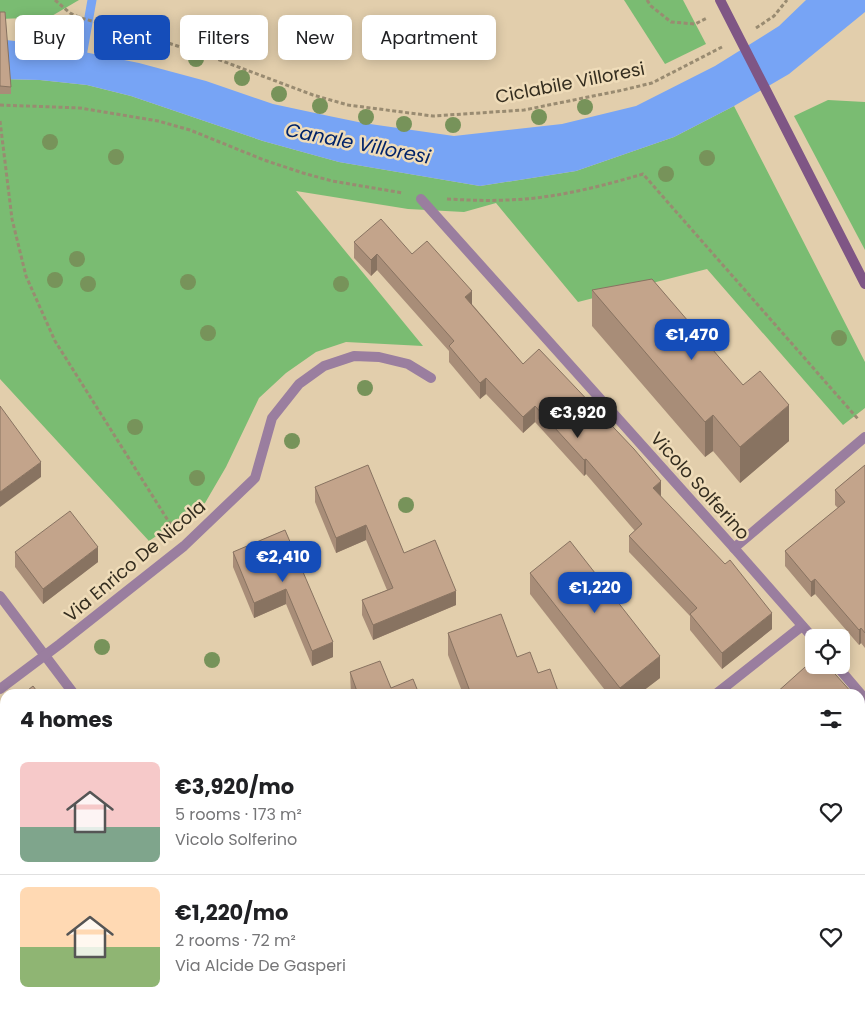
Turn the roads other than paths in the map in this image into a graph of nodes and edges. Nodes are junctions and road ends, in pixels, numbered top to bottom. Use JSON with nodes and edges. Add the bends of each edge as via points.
{"nodes":[{"id":1,"x":720,"y":0,"type":"edge"},
{"id":2,"x":421,"y":199,"type":"road end"},
{"id":3,"x":865,"y":284,"type":"edge"},
{"id":4,"x":431,"y":378,"type":"dead end"},
{"id":5,"x":865,"y":437,"type":"edge"},
{"id":6,"x":734,"y":548,"type":"junction"},
{"id":7,"x":0,"y":596,"type":"edge"},
{"id":8,"x":802,"y":626,"type":"junction"},
{"id":9,"x":805,"y":629,"type":"edge"},
{"id":10,"x":45,"y":656,"type":"junction"},
{"id":11,"x":844,"y":674,"type":"edge"},
{"id":12,"x":0,"y":689,"type":"edge"},
{"id":13,"x":70,"y":689,"type":"edge"},
{"id":14,"x":722,"y":689,"type":"edge"},
{"id":15,"x":856,"y":689,"type":"edge"}],
"edges":[{"from":1,"to":3,"type":"main road","bridge":true},
{"from":2,"to":6,"type":"street","name":"Vicolo Solferino"},
{"from":4,"to":10,"type":"street","name":"Via Enrico De Nicola","via":[[408,364],[379,357],[354,356],[324,366],[299,384],[272,418],[255,478],[184,546]]},
{"from":5,"to":6,"type":"street"},
{"from":6,"to":8,"type":"street","name":"Vicolo Solferino"},
{"from":7,"to":10,"type":"street"},
{"from":8,"to":9,"type":"street","name":"Vicolo Solferino"},
{"from":8,"to":14,"type":"street"},
{"from":10,"to":12,"type":"street","name":"Via Enrico De Nicola"},
{"from":10,"to":13,"type":"street"},
{"from":11,"to":15,"type":"street"}]}
